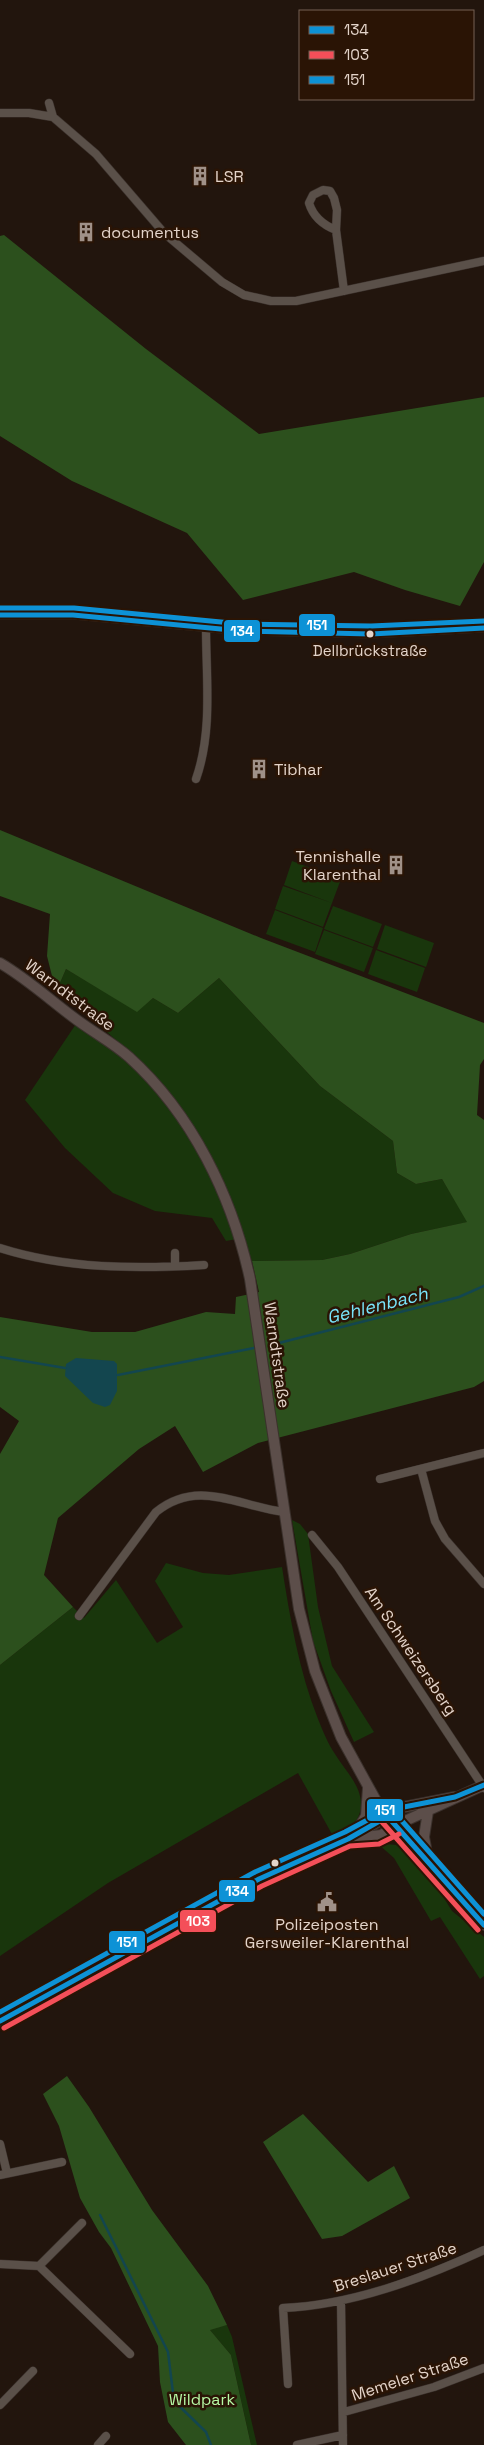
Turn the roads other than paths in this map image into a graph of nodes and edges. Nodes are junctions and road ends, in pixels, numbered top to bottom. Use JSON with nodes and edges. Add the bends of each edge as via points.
{"nodes":[{"id":1,"x":49,"y":104,"type":"dead end"},
{"id":2,"x":0,"y":113,"type":"edge"},
{"id":3,"x":53,"y":117,"type":"junction"},
{"id":4,"x":336,"y":230,"type":"junction"},
{"id":5,"x":484,"y":262,"type":"edge"},
{"id":6,"x":344,"y":292,"type":"junction"},
{"id":7,"x":0,"y":615,"type":"edge"},
{"id":8,"x":206,"y":627,"type":"junction"},
{"id":9,"x":484,"y":628,"type":"edge"},
{"id":10,"x":196,"y":780,"type":"dead end"},
{"id":11,"x":0,"y":963,"type":"edge"},
{"id":12,"x":0,"y":1248,"type":"edge"},
{"id":13,"x":175,"y":1253,"type":"dead end"},
{"id":14,"x":204,"y":1265,"type":"dead end"},
{"id":15,"x":175,"y":1266,"type":"junction"},
{"id":16,"x":484,"y":1453,"type":"edge"},
{"id":17,"x":420,"y":1469,"type":"junction"},
{"id":18,"x":380,"y":1479,"type":"dead end"},
{"id":19,"x":284,"y":1512,"type":"junction"},
{"id":20,"x":312,"y":1535,"type":"dead end"},
{"id":21,"x":484,"y":1584,"type":"edge"},
{"id":22,"x":79,"y":1616,"type":"dead end"},
{"id":23,"x":483,"y":1786,"type":"edge"},
{"id":24,"x":368,"y":1787,"type":"junction"},
{"id":25,"x":454,"y":1797,"type":"junction"},
{"id":26,"x":428,"y":1811,"type":"junction"},
{"id":27,"x":388,"y":1817,"type":"junction"},
{"id":28,"x":396,"y":1827,"type":"junction"},
{"id":29,"x":350,"y":1838,"type":"junction"},
{"id":30,"x":429,"y":1865,"type":"junction"},
{"id":31,"x":484,"y":1925,"type":"edge"},
{"id":32,"x":0,"y":2021,"type":"edge"},
{"id":33,"x":0,"y":2144,"type":"edge"},
{"id":34,"x":62,"y":2162,"type":"dead end"},
{"id":35,"x":3,"y":2174,"type":"edge"},
{"id":36,"x":82,"y":2223,"type":"dead end"},
{"id":37,"x":484,"y":2250,"type":"edge"},
{"id":38,"x":0,"y":2264,"type":"edge"},
{"id":39,"x":40,"y":2266,"type":"junction"},
{"id":40,"x":342,"y":2301,"type":"junction"},
{"id":41,"x":130,"y":2354,"type":"dead end"},
{"id":42,"x":484,"y":2368,"type":"edge"},
{"id":43,"x":33,"y":2371,"type":"dead end"},
{"id":44,"x":288,"y":2384,"type":"dead end"},
{"id":45,"x":0,"y":2404,"type":"edge"},
{"id":46,"x":344,"y":2412,"type":"junction"},
{"id":47,"x":343,"y":2435,"type":"junction"},
{"id":48,"x":106,"y":2436,"type":"dead end"},
{"id":49,"x":98,"y":2445,"type":"edge"},
{"id":50,"x":297,"y":2445,"type":"edge"},
{"id":51,"x":343,"y":2445,"type":"edge"}],
"edges":[{"from":1,"to":3,"type":"street"},
{"from":2,"to":3,"type":"street"},
{"from":3,"to":6,"type":"street","via":[[96,154],[164,233],[222,282],[244,295],[271,301],[296,301]]},
{"from":4,"to":4,"type":"street","via":[[334,198],[330,191],[323,190],[313,195],[309,203],[312,213]]},
{"from":4,"to":6,"type":"street"},
{"from":5,"to":6,"type":"street"},
{"from":7,"to":8,"type":"street","via":[[73,615]]},
{"from":8,"to":9,"type":"street","via":[[392,635]]},
{"from":8,"to":10,"type":"street","via":[[205,748]]},
{"from":11,"to":19,"type":"main road","name":"Warndtstraße","via":[[134,1062],[173,1108],[216,1178],[237,1229],[250,1279]]},
{"from":12,"to":15,"type":"street","via":[[104,1267]]},
{"from":13,"to":15,"type":"street"},
{"from":14,"to":15,"type":"street"},
{"from":16,"to":17,"type":"street"},
{"from":17,"to":18,"type":"street"},
{"from":17,"to":21,"type":"street","via":[[435,1521],[445,1539]]},
{"from":19,"to":22,"type":"street","via":[[208,1495],[180,1496],[156,1512]]},
{"from":19,"to":24,"type":"main road","name":"Warndtstraße","via":[[306,1643],[341,1737]]},
{"from":20,"to":23,"type":"street","name":"Am Schweizersberg","via":[[338,1567]]},
{"from":23,"to":25,"type":"main road"},
{"from":24,"to":27,"type":"main road","name":"Warndtstraße"},
{"from":24,"to":29,"type":"main road","via":[[366,1816]]},
{"from":25,"to":26,"type":"main road"},
{"from":25,"to":27,"type":"main road","via":[[404,1807]]},
{"from":26,"to":28,"type":"main road"},
{"from":26,"to":30,"type":"main road","via":[[424,1837]]},
{"from":27,"to":28,"type":"main road","name":"Warndtstraße"},
{"from":27,"to":29,"type":"main road"},
{"from":28,"to":29,"type":"main road","via":[[381,1836]]},
{"from":28,"to":30,"type":"main road","name":"Warndtstraße"},
{"from":29,"to":32,"type":"main road","via":[[259,1879]]},
{"from":30,"to":31,"type":"main road","name":"Warndtstraße"},
{"from":33,"to":35,"type":"street"},
{"from":34,"to":35,"type":"street"},
{"from":36,"to":39,"type":"street"},
{"from":37,"to":40,"type":"street","name":"Breslauer Straße","via":[[404,2282]]},
{"from":38,"to":39,"type":"street"},
{"from":39,"to":41,"type":"street","via":[[113,2343]]},
{"from":40,"to":44,"type":"street","name":"Breslauer Straße","via":[[283,2308]]},
{"from":40,"to":46,"type":"street"},
{"from":42,"to":46,"type":"street","name":"Memeler Straße","via":[[434,2387]]},
{"from":43,"to":45,"type":"street"},
{"from":46,"to":47,"type":"street"},
{"from":47,"to":50,"type":"street"},
{"from":47,"to":51,"type":"street"},
{"from":48,"to":49,"type":"street"}]}
